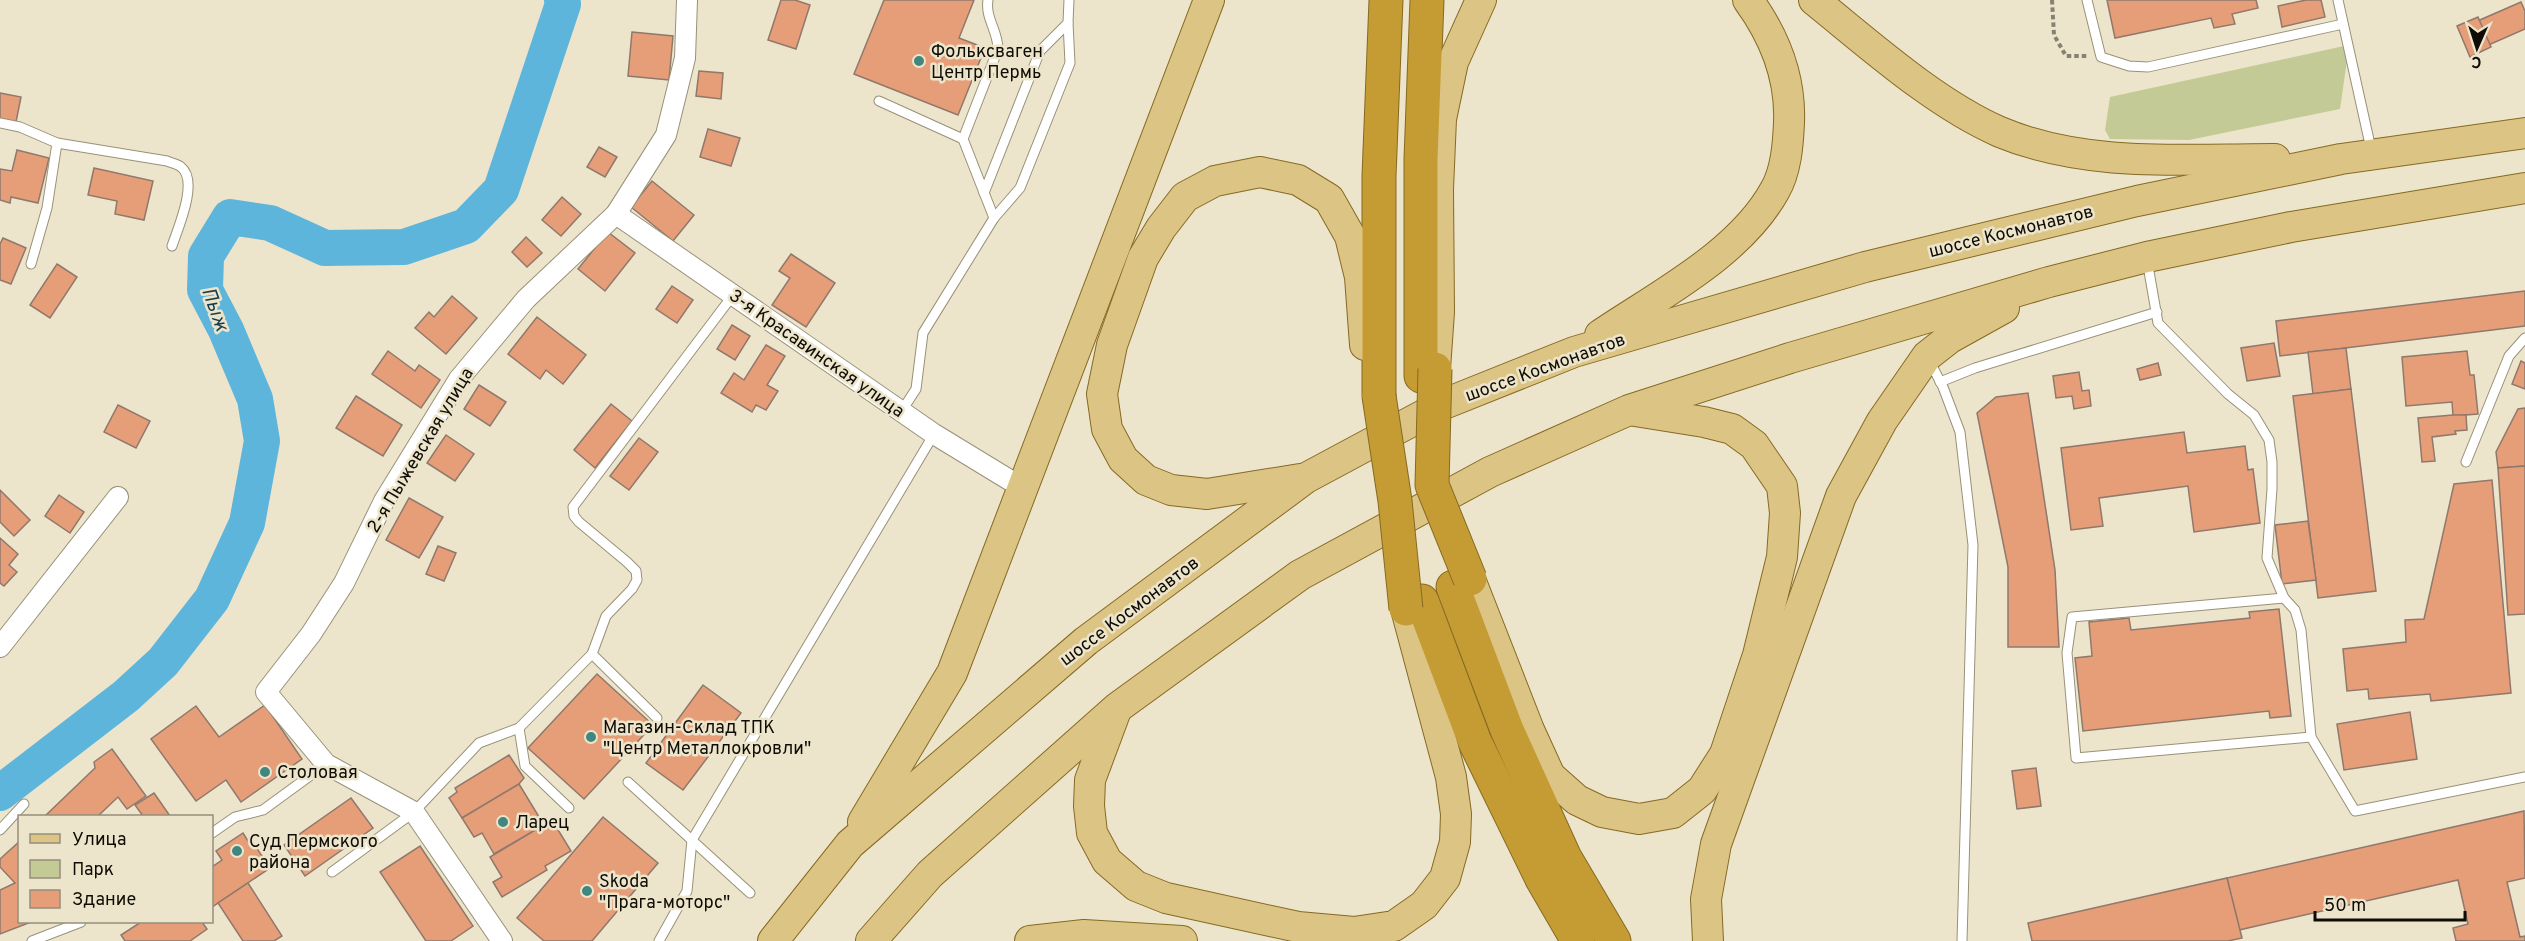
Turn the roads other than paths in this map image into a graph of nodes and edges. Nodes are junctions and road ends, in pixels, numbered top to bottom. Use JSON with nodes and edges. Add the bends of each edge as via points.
{"nodes":[{"id":1,"x":687,"y":0,"type":"edge"},
{"id":2,"x":988,"y":0,"type":"edge"},
{"id":3,"x":1069,"y":0,"type":"edge"},
{"id":4,"x":1209,"y":0,"type":"edge"},
{"id":5,"x":1386,"y":0,"type":"edge"},
{"id":6,"x":1427,"y":0,"type":"edge"},
{"id":7,"x":1481,"y":0,"type":"edge"},
{"id":8,"x":1748,"y":0,"type":"edge"},
{"id":9,"x":1814,"y":0,"type":"edge"},
{"id":10,"x":2087,"y":0,"type":"edge"},
{"id":11,"x":2338,"y":0,"type":"edge"},
{"id":12,"x":1068,"y":23,"type":"junction"},
{"id":13,"x":2343,"y":24,"type":"junction"},
{"id":14,"x":879,"y":101,"type":"dead end"},
{"id":15,"x":0,"y":123,"type":"edge"},
{"id":16,"x":2525,"y":133,"type":"edge"},
{"id":17,"x":963,"y":139,"type":"junction"},
{"id":18,"x":57,"y":143,"type":"junction"},
{"id":19,"x":2373,"y":154,"type":"junction"},
{"id":20,"x":2341,"y":159,"type":"junction"},
{"id":21,"x":2522,"y":192,"type":"edge"},
{"id":22,"x":984,"y":193,"type":"junction"},
{"id":23,"x":616,"y":213,"type":"junction"},
{"id":24,"x":993,"y":218,"type":"junction"},
{"id":25,"x":172,"y":246,"type":"dead end"},
{"id":26,"x":2147,"y":258,"type":"junction"},
{"id":27,"x":31,"y":264,"type":"dead end"},
{"id":28,"x":2049,"y":282,"type":"junction"},
{"id":29,"x":733,"y":295,"type":"junction"},
{"id":30,"x":2157,"y":312,"type":"junction"},
{"id":31,"x":2525,"y":338,"type":"edge"},
{"id":32,"x":1574,"y":352,"type":"junction"},
{"id":33,"x":1934,"y":369,"type":"junction"},
{"id":34,"x":1428,"y":372,"type":"junction"},
{"id":35,"x":1372,"y":400,"type":"junction"},
{"id":36,"x":1629,"y":410,"type":"junction"},
{"id":37,"x":902,"y":412,"type":"junction"},
{"id":38,"x":934,"y":434,"type":"junction"},
{"id":39,"x":2466,"y":462,"type":"dead end"},
{"id":40,"x":1306,"y":478,"type":"junction"},
{"id":41,"x":1021,"y":487,"type":"junction"},
{"id":42,"x":117,"y":497,"type":"dead end"},
{"id":43,"x":1461,"y":583,"type":"junction"},
{"id":44,"x":2284,"y":598,"type":"junction"},
{"id":45,"x":1414,"y":605,"type":"junction"},
{"id":46,"x":0,"y":647,"type":"edge"},
{"id":47,"x":592,"y":654,"type":"junction"},
{"id":48,"x":1117,"y":708,"type":"junction"},
{"id":49,"x":657,"y":718,"type":"dead end"},
{"id":50,"x":519,"y":728,"type":"junction"},
{"id":51,"x":2311,"y":737,"type":"junction"},
{"id":52,"x":326,"y":764,"type":"junction"},
{"id":53,"x":2525,"y":777,"type":"edge"},
{"id":54,"x":628,"y":782,"type":"dead end"},
{"id":55,"x":24,"y":804,"type":"dead end"},
{"id":56,"x":569,"y":808,"type":"dead end"},
{"id":57,"x":414,"y":812,"type":"junction"},
{"id":58,"x":0,"y":830,"type":"edge"},
{"id":59,"x":213,"y":832,"type":"edge"},
{"id":60,"x":692,"y":840,"type":"junction"},
{"id":61,"x":850,"y":844,"type":"junction"},
{"id":62,"x":332,"y":872,"type":"dead end"},
{"id":63,"x":750,"y":893,"type":"dead end"},
{"id":64,"x":76,"y":923,"type":"edge"},
{"id":65,"x":32,"y":941,"type":"edge"},
{"id":66,"x":502,"y":941,"type":"edge"},
{"id":67,"x":659,"y":941,"type":"edge"},
{"id":68,"x":773,"y":941,"type":"edge"},
{"id":69,"x":871,"y":941,"type":"edge"},
{"id":70,"x":1030,"y":941,"type":"edge"},
{"id":71,"x":1182,"y":941,"type":"edge"},
{"id":72,"x":1578,"y":941,"type":"edge"},
{"id":73,"x":1614,"y":941,"type":"edge"},
{"id":74,"x":1708,"y":941,"type":"edge"},
{"id":75,"x":1962,"y":941,"type":"edge"}],
"edges":[{"from":1,"to":23,"type":"street","name":"2-я Пыжевская улица","via":[[686,58],[666,135]]},
{"from":2,"to":17,"type":"lane","via":[[987,12],[998,49]]},
{"from":3,"to":12,"type":"lane"},
{"from":4,"to":41,"type":"main road"},
{"from":5,"to":35,"type":"highway"},
{"from":6,"to":34,"type":"highway","via":[[1421,159]]},
{"from":7,"to":34,"type":"main road","via":[[1453,62],[1441,119],[1438,312]]},
{"from":8,"to":32,"type":"main road","via":[[1781,57],[1790,100],[1788,147],[1776,189],[1750,226],[1711,261]]},
{"from":9,"to":20,"type":"main road","via":[[1912,78],[1963,111],[1999,131],[2039,145],[2079,154],[2146,159]]},
{"from":10,"to":13,"type":"lane","via":[[2101,57],[2138,69]]},
{"from":11,"to":13,"type":"lane"},
{"from":12,"to":22,"type":"lane","via":[[1040,51]]},
{"from":12,"to":24,"type":"lane","via":[[1070,63],[1020,188]]},
{"from":13,"to":19,"type":"lane"},
{"from":14,"to":17,"type":"lane"},
{"from":15,"to":18,"type":"lane"},
{"from":16,"to":19,"type":"main road","name":"шоссе Космонавтов"},
{"from":17,"to":22,"type":"lane"},
{"from":18,"to":25,"type":"lane","via":[[167,161],[181,167],[189,190]]},
{"from":18,"to":27,"type":"lane","via":[[47,208]]},
{"from":19,"to":20,"type":"main road","name":"шоссе Космонавтов"},
{"from":20,"to":32,"type":"main road","name":"шоссе Космонавтов","via":[[2137,201],[1865,267]]},
{"from":21,"to":26,"type":"main road","via":[[2291,227]]},
{"from":22,"to":24,"type":"lane"},
{"from":23,"to":29,"type":"street","name":"3-я Красавинская улица"},
{"from":23,"to":52,"type":"street","name":"2-я Пыжевская улица","via":[[526,299],[459,379],[384,501],[344,583],[266,692]]},
{"from":24,"to":37,"type":"lane","via":[[923,333],[918,382]]},
{"from":26,"to":28,"type":"main road"},
{"from":26,"to":30,"type":"lane"},
{"from":28,"to":33,"type":"main road","via":[[1950,338]]},
{"from":28,"to":36,"type":"main road"},
{"from":29,"to":37,"type":"street","name":"3-я Красавинская улица"},
{"from":29,"to":47,"type":"lane","via":[[573,507],[579,522],[636,571],[632,589],[606,616]]},
{"from":30,"to":33,"type":"lane","via":[[1975,368]]},
{"from":30,"to":44,"type":"lane","via":[[2158,322],[2228,394],[2254,414],[2269,440],[2272,489],[2266,558]]},
{"from":31,"to":39,"type":"lane","via":[[2509,356]]},
{"from":32,"to":40,"type":"main road","name":"шоссе Космонавтов","via":[[1444,404]]},
{"from":33,"to":74,"type":"main road","via":[[1882,421],[1841,496],[1716,844],[1706,898]]},
{"from":33,"to":75,"type":"lane","via":[[1960,432],[1973,545]]},
{"from":34,"to":43,"type":"highway","bridge":true,"via":[[1432,485]]},
{"from":35,"to":40,"type":"main road","via":[[1360,277],[1350,236],[1329,198],[1298,180],[1260,172],[1215,181],[1185,197],[1143,258],[1112,345],[1102,394],[1107,429],[1123,459],[1146,480],[1171,490],[1207,494]]},
{"from":35,"to":45,"type":"highway","bridge":true},
{"from":36,"to":43,"type":"main road","via":[[1732,429],[1754,445],[1782,486],[1782,557],[1758,655],[1725,754],[1702,790],[1673,813],[1639,819],[1602,812],[1577,800],[1550,776]]},
{"from":36,"to":48,"type":"main road","via":[[1490,472],[1300,575]]},
{"from":37,"to":38,"type":"street","name":"3-я Красавинская улица"},
{"from":38,"to":41,"type":"street","name":"3-я Красавинская улица"},
{"from":38,"to":60,"type":"lane"},
{"from":40,"to":61,"type":"main road","name":"шоссе Космонавтов","via":[[1086,641]]},
{"from":41,"to":61,"type":"main road","via":[[952,673]]},
{"from":42,"to":46,"type":"street"},
{"from":43,"to":73,"type":"highway","via":[[1511,741],[1565,858]]},
{"from":44,"to":51,"type":"lane","via":[[2295,610],[2301,630]]},
{"from":44,"to":51,"type":"lane","via":[[2072,617],[2067,652],[2076,758]]},
{"from":45,"to":48,"type":"main road","via":[[1452,777],[1455,842],[1445,878],[1424,905],[1394,926],[1354,932],[1298,927],[1166,898],[1136,886],[1107,861],[1092,833],[1089,806],[1090,780]]},
{"from":45,"to":72,"type":"highway","via":[[1475,742],[1542,879]]},
{"from":47,"to":49,"type":"lane"},
{"from":47,"to":50,"type":"lane"},
{"from":48,"to":69,"type":"main road","via":[[930,874]]},
{"from":50,"to":56,"type":"lane","via":[[525,766]]},
{"from":50,"to":57,"type":"lane","via":[[479,743]]},
{"from":51,"to":53,"type":"lane","via":[[2355,811]]},
{"from":52,"to":57,"type":"street"},
{"from":52,"to":59,"type":"lane","via":[[263,810],[235,817]]},
{"from":54,"to":60,"type":"lane"},
{"from":55,"to":58,"type":"lane"},
{"from":57,"to":62,"type":"lane"},
{"from":57,"to":66,"type":"street"},
{"from":60,"to":63,"type":"lane"},
{"from":60,"to":67,"type":"lane","via":[[687,891]]},
{"from":61,"to":68,"type":"main road","name":"шоссе Космонавтов"},
{"from":64,"to":65,"type":"lane"},
{"from":70,"to":71,"type":"main road","via":[[1084,935]]}]}
